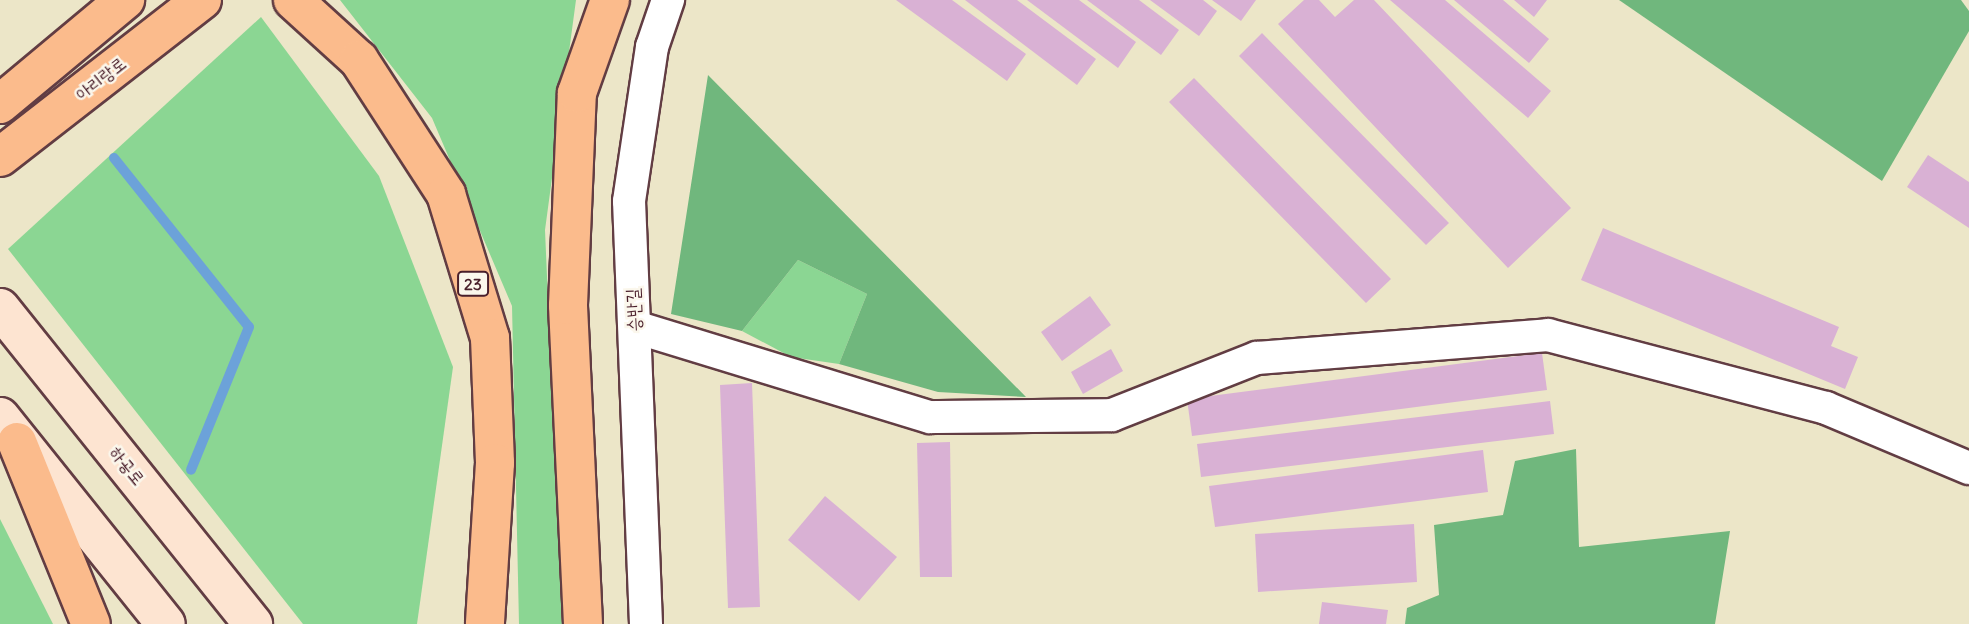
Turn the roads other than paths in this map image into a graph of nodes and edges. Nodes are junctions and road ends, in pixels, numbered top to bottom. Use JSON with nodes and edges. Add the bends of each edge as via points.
{"nodes":[{"id":1,"x":125,"y":0,"type":"edge"},
{"id":2,"x":202,"y":0,"type":"edge"},
{"id":3,"x":293,"y":0,"type":"edge"},
{"id":4,"x":610,"y":0,"type":"edge"},
{"id":5,"x":668,"y":0,"type":"edge"},
{"id":6,"x":0,"y":104,"type":"edge"},
{"id":7,"x":0,"y":158,"type":"edge"},
{"id":8,"x":0,"y":308,"type":"edge"},
{"id":9,"x":635,"y":327,"type":"junction"},
{"id":10,"x":8,"y":430,"type":"edge"},
{"id":11,"x":1969,"y":468,"type":"edge"},
{"id":12,"x":91,"y":624,"type":"edge"},
{"id":13,"x":166,"y":624,"type":"edge"},
{"id":14,"x":253,"y":624,"type":"edge"},
{"id":15,"x":485,"y":624,"type":"edge"},
{"id":16,"x":583,"y":624,"type":"edge"},
{"id":17,"x":646,"y":624,"type":"edge"}],
"edges":[{"from":1,"to":6,"type":"highway"},
{"from":2,"to":7,"type":"highway","name":"아리랑로"},
{"from":3,"to":15,"type":"highway","number":"23","via":[[359,60],[446,194],[490,338],[495,463]]},
{"from":4,"to":16,"type":"highway","via":[[577,93],[568,305]]},
{"from":5,"to":9,"type":"street","name":"승반길","via":[[652,47],[629,201]]},
{"from":8,"to":14,"type":"street","name":"하공로"},
{"from":9,"to":11,"type":"street","via":[[930,417],[1112,415],[1257,358],[1548,335],[1826,408]]},
{"from":9,"to":17,"type":"street","name":"승반길"},
{"from":10,"to":12,"type":"highway"},
{"from":10,"to":13,"type":"street"}]}
